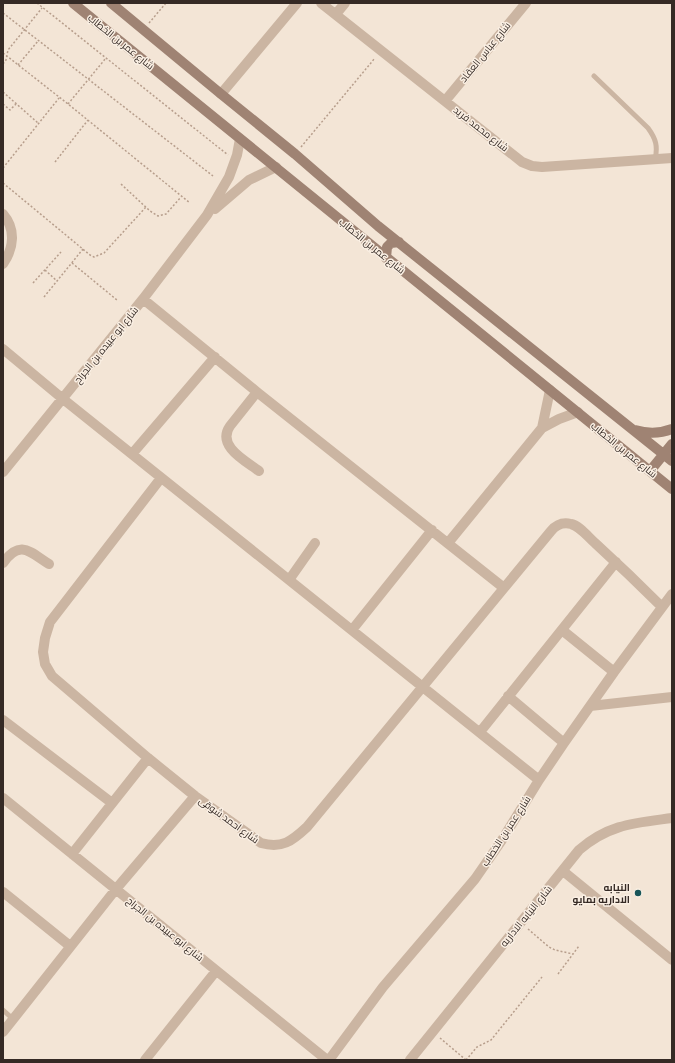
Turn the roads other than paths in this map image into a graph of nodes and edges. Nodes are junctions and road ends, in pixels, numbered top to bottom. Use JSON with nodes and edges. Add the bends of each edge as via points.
{"nodes":[{"id":1,"x":73,"y":3,"type":"edge"},
{"id":2,"x":112,"y":3,"type":"edge"},
{"id":3,"x":297,"y":3,"type":"edge"},
{"id":4,"x":322,"y":3,"type":"edge"},
{"id":5,"x":345,"y":3,"type":"edge"},
{"id":6,"x":526,"y":3,"type":"edge"},
{"id":7,"x":336,"y":14,"type":"junction"},
{"id":8,"x":594,"y":76,"type":"dead end"},
{"id":9,"x":221,"y":94,"type":"junction"},
{"id":10,"x":445,"y":101,"type":"junction"},
{"id":11,"x":240,"y":139,"type":"junction"},
{"id":12,"x":672,"y":158,"type":"edge"},
{"id":13,"x":655,"y":160,"type":"junction"},
{"id":14,"x":276,"y":167,"type":"junction"},
{"id":15,"x":3,"y":214,"type":"edge"},
{"id":16,"x":207,"y":215,"type":"junction"},
{"id":17,"x":378,"y":226,"type":"junction"},
{"id":18,"x":367,"y":241,"type":"junction"},
{"id":19,"x":399,"y":242,"type":"junction"},
{"id":20,"x":386,"y":258,"type":"junction"},
{"id":21,"x":3,"y":264,"type":"edge"},
{"id":22,"x":143,"y":299,"type":"junction"},
{"id":23,"x":3,"y":349,"type":"edge"},
{"id":24,"x":215,"y":357,"type":"junction"},
{"id":25,"x":550,"y":390,"type":"junction"},
{"id":26,"x":257,"y":392,"type":"junction"},
{"id":27,"x":63,"y":399,"type":"junction"},
{"id":28,"x":578,"y":412,"type":"junction"},
{"id":29,"x":542,"y":428,"type":"junction"},
{"id":30,"x":632,"y":429,"type":"junction"},
{"id":31,"x":672,"y":429,"type":"edge"},
{"id":32,"x":672,"y":444,"type":"edge"},
{"id":33,"x":132,"y":454,"type":"junction"},
{"id":34,"x":664,"y":454,"type":"junction"},
{"id":35,"x":672,"y":461,"type":"edge"},
{"id":36,"x":259,"y":471,"type":"dead end"},
{"id":37,"x":650,"y":471,"type":"junction"},
{"id":38,"x":3,"y":472,"type":"edge"},
{"id":39,"x":161,"y":478,"type":"junction"},
{"id":40,"x":670,"y":484,"type":"edge"},
{"id":41,"x":432,"y":530,"type":"junction"},
{"id":42,"x":315,"y":543,"type":"dead end"},
{"id":43,"x":448,"y":543,"type":"junction"},
{"id":44,"x":616,"y":562,"type":"junction"},
{"id":45,"x":3,"y":563,"type":"edge"},
{"id":46,"x":49,"y":564,"type":"dead end"},
{"id":47,"x":289,"y":580,"type":"junction"},
{"id":48,"x":504,"y":588,"type":"junction"},
{"id":49,"x":672,"y":594,"type":"edge"},
{"id":50,"x":662,"y":607,"type":"junction"},
{"id":51,"x":352,"y":630,"type":"junction"},
{"id":52,"x":562,"y":630,"type":"junction"},
{"id":53,"x":614,"y":672,"type":"junction"},
{"id":54,"x":423,"y":687,"type":"junction"},
{"id":55,"x":508,"y":696,"type":"junction"},
{"id":56,"x":672,"y":697,"type":"edge"},
{"id":57,"x":590,"y":706,"type":"junction"},
{"id":58,"x":3,"y":720,"type":"edge"},
{"id":59,"x":480,"y":732,"type":"junction"},
{"id":60,"x":564,"y":743,"type":"junction"},
{"id":61,"x":148,"y":758,"type":"junction"},
{"id":62,"x":539,"y":780,"type":"junction"},
{"id":63,"x":195,"y":796,"type":"junction"},
{"id":64,"x":3,"y":798,"type":"edge"},
{"id":65,"x":112,"y":803,"type":"junction"},
{"id":66,"x":672,"y":818,"type":"edge"},
{"id":67,"x":72,"y":854,"type":"junction"},
{"id":68,"x":563,"y":871,"type":"junction"},
{"id":69,"x":116,"y":889,"type":"junction"},
{"id":70,"x":3,"y":892,"type":"edge"},
{"id":71,"x":70,"y":946,"type":"junction"},
{"id":72,"x":672,"y":960,"type":"edge"},
{"id":73,"x":216,"y":971,"type":"junction"},
{"id":74,"x":3,"y":1010,"type":"edge"},
{"id":75,"x":13,"y":1019,"type":"junction"},
{"id":76,"x":3,"y":1032,"type":"edge"},
{"id":77,"x":145,"y":1060,"type":"edge"},
{"id":78,"x":328,"y":1060,"type":"edge"},
{"id":79,"x":410,"y":1060,"type":"edge"}],
"edges":[{"from":1,"to":11,"type":"street","name":"شارع عمر بن الخطاب"},
{"from":2,"to":9,"type":"street","name":"شارع عمر بن الخطاب"},
{"from":3,"to":9,"type":"street"},
{"from":4,"to":7,"type":"street","name":"شارع محمد فريد"},
{"from":5,"to":7,"type":"street"},
{"from":6,"to":10,"type":"street","name":"شارع عباس العقاد"},
{"from":7,"to":10,"type":"street","name":"شارع محمد فريد"},
{"from":8,"to":13,"type":"lane","via":[[655,137]]},
{"from":9,"to":17,"type":"street","name":"شارع عمر بن الخطاب"},
{"from":10,"to":13,"type":"street","name":"شارع محمد فريد","via":[[522,162],[532,166]]},
{"from":11,"to":14,"type":"street","name":"شارع عمر بن الخطاب"},
{"from":11,"to":16,"type":"street","name":"شارع ابو عبيده بن الجراح","via":[[235,161],[224,187]]},
{"from":12,"to":13,"type":"street","name":"شارع محمد فريد"},
{"from":14,"to":16,"type":"street","name":"شارع ابو عبيده بن الجراح","via":[[249,180]]},
{"from":14,"to":18,"type":"street","name":"شارع عمر بن الخطاب"},
{"from":15,"to":21,"type":"street","via":[[11,226],[13,236],[8,257]]},
{"from":16,"to":22,"type":"street","name":"شارع ابو عبيده بن الجراح"},
{"from":17,"to":18,"type":"street","via":[[377,237]]},
{"from":17,"to":19,"type":"street","name":"شارع عمر بن الخطاب"},
{"from":18,"to":20,"type":"street","name":"شارع عمر بن الخطاب"},
{"from":19,"to":20,"type":"street","via":[[391,243],[387,247]]},
{"from":19,"to":30,"type":"street","name":"شارع عمر بن الخطاب"},
{"from":20,"to":25,"type":"street","name":"شارع عمر بن الخطاب"},
{"from":22,"to":24,"type":"street"},
{"from":22,"to":27,"type":"street","name":"شارع ابو عبيده بن الجراح"},
{"from":23,"to":27,"type":"street"},
{"from":24,"to":26,"type":"street"},
{"from":24,"to":33,"type":"street"},
{"from":25,"to":28,"type":"street","name":"شارع عمر بن الخطاب"},
{"from":25,"to":29,"type":"street"},
{"from":26,"to":36,"type":"street","via":[[230,426],[225,437],[230,448]]},
{"from":26,"to":41,"type":"street"},
{"from":27,"to":33,"type":"street"},
{"from":27,"to":38,"type":"street","name":"شارع ابو عبيده بن الجراح"},
{"from":28,"to":29,"type":"street","via":[[559,418]]},
{"from":28,"to":37,"type":"street","name":"شارع عمر بن الخطاب"},
{"from":29,"to":43,"type":"street"},
{"from":30,"to":31,"type":"street","via":[[648,433]]},
{"from":30,"to":34,"type":"street","name":"شارع عمر بن الخطاب"},
{"from":32,"to":34,"type":"street"},
{"from":33,"to":39,"type":"street"},
{"from":34,"to":35,"type":"street","name":"شارع عمر بن الخطاب"},
{"from":34,"to":37,"type":"street"},
{"from":37,"to":40,"type":"street","name":"شارع عمر بن الخطاب"},
{"from":39,"to":47,"type":"street"},
{"from":39,"to":61,"type":"street","via":[[50,622],[43,652],[45,664],[52,676]]},
{"from":41,"to":43,"type":"street"},
{"from":41,"to":51,"type":"street"},
{"from":42,"to":47,"type":"street"},
{"from":43,"to":48,"type":"street"},
{"from":44,"to":48,"type":"street","name":"شارع احمد شوقى","via":[[575,526],[562,524],[554,528]]},
{"from":44,"to":50,"type":"street","name":"شارع احمد شوقى"},
{"from":44,"to":52,"type":"street"},
{"from":45,"to":46,"type":"street","via":[[13,551],[22,549]]},
{"from":47,"to":51,"type":"street"},
{"from":48,"to":54,"type":"street","name":"شارع احمد شوقى"},
{"from":49,"to":50,"type":"street","name":"شارع عمر بن الخطاب"},
{"from":50,"to":53,"type":"street","name":"شارع عمر بن الخطاب"},
{"from":51,"to":54,"type":"street"},
{"from":52,"to":53,"type":"street"},
{"from":52,"to":55,"type":"street"},
{"from":53,"to":57,"type":"street","name":"شارع عمر بن الخطاب"},
{"from":54,"to":59,"type":"street"},
{"from":54,"to":63,"type":"street","name":"شارع احمد شوقى","via":[[307,827],[293,840],[272,846],[261,843]]},
{"from":55,"to":59,"type":"street"},
{"from":55,"to":60,"type":"street"},
{"from":56,"to":57,"type":"street"},
{"from":57,"to":60,"type":"street","name":"شارع عمر بن الخطاب"},
{"from":58,"to":65,"type":"street"},
{"from":59,"to":62,"type":"street"},
{"from":60,"to":62,"type":"street","name":"شارع عمر بن الخطاب"},
{"from":61,"to":63,"type":"street"},
{"from":61,"to":65,"type":"street"},
{"from":62,"to":78,"type":"street","name":"شارع عمر بن الخطاب","via":[[475,879],[383,987]]},
{"from":63,"to":69,"type":"street","name":"شارع احمد شوقى"},
{"from":64,"to":67,"type":"street","name":"شارع ابو عبيده بن الجراح"},
{"from":65,"to":67,"type":"street"},
{"from":66,"to":68,"type":"street","name":"شارع النيابه الاداريه","via":[[626,824],[600,834],[579,850]]},
{"from":67,"to":69,"type":"street","name":"شارع ابو عبيده بن الجراح"},
{"from":68,"to":72,"type":"street"},
{"from":68,"to":79,"type":"street","name":"شارع النيابه الاداريه"},
{"from":69,"to":71,"type":"street","name":"شارع احمد شوقى"},
{"from":69,"to":73,"type":"street","name":"شارع ابو عبيده بن الجراح"},
{"from":70,"to":71,"type":"street"},
{"from":71,"to":75,"type":"street","name":"شارع احمد شوقى"},
{"from":73,"to":77,"type":"street"},
{"from":73,"to":78,"type":"street","name":"شارع ابو عبيده بن الجراح"},
{"from":74,"to":75,"type":"lane"},
{"from":75,"to":76,"type":"street","name":"شارع احمد شوقى"}]}
